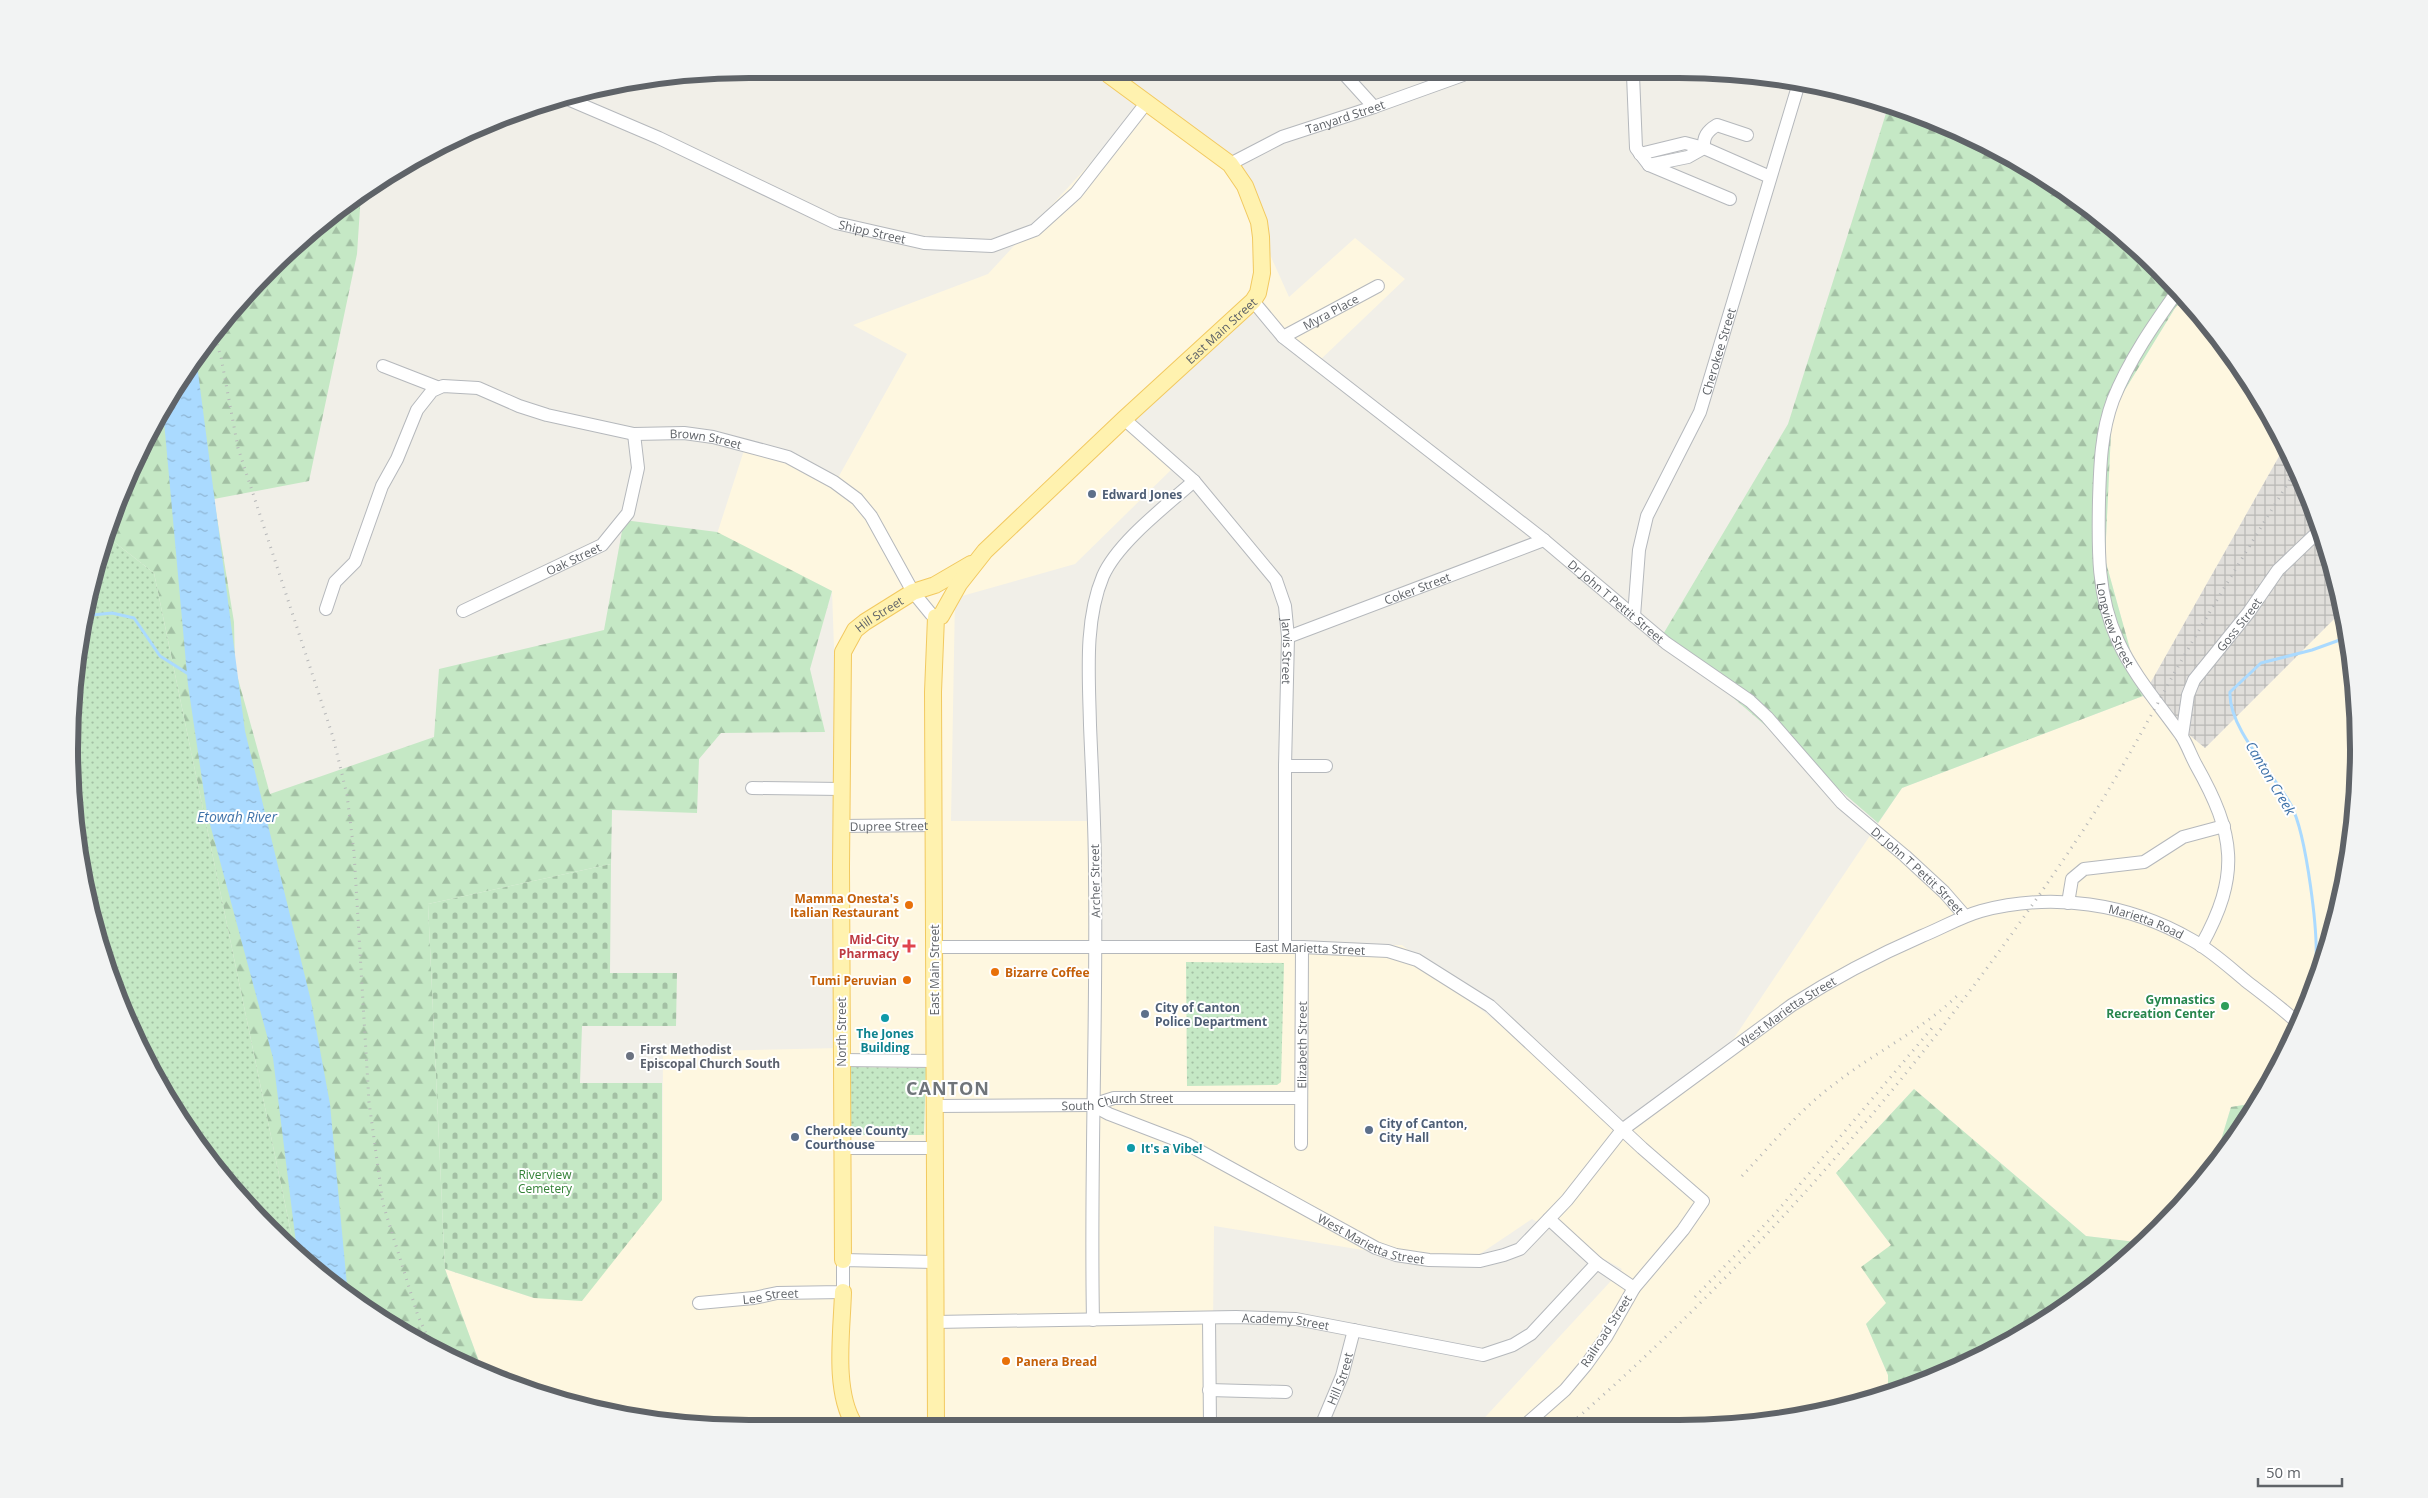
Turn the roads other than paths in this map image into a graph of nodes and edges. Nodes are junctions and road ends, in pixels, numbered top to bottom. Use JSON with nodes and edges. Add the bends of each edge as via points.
{"nodes":[{"id":1,"x":1113,"y":78,"type":"edge"},
{"id":2,"x":1348,"y":78,"type":"edge"},
{"id":3,"x":1452,"y":78,"type":"edge"},
{"id":4,"x":1633,"y":78,"type":"edge"},
{"id":5,"x":1798,"y":88,"type":"edge"},
{"id":6,"x":575,"y":100,"type":"edge"},
{"id":7,"x":1147,"y":102,"type":"junction"},
{"id":8,"x":1374,"y":107,"type":"junction"},
{"id":9,"x":1747,"y":135,"type":"dead end"},
{"id":10,"x":1704,"y":148,"type":"junction"},
{"id":11,"x":1640,"y":154,"type":"junction"},
{"id":12,"x":1230,"y":164,"type":"junction"},
{"id":13,"x":1649,"y":165,"type":"junction"},
{"id":14,"x":1770,"y":177,"type":"junction"},
{"id":15,"x":1730,"y":199,"type":"dead end"},
{"id":16,"x":1378,"y":286,"type":"dead end"},
{"id":17,"x":2175,"y":296,"type":"edge"},
{"id":18,"x":1253,"y":301,"type":"junction"},
{"id":19,"x":1283,"y":337,"type":"junction"},
{"id":20,"x":383,"y":366,"type":"dead end"},
{"id":21,"x":437,"y":387,"type":"junction"},
{"id":22,"x":1124,"y":419,"type":"junction"},
{"id":23,"x":634,"y":434,"type":"junction"},
{"id":24,"x":1194,"y":481,"type":"junction"},
{"id":25,"x":2315,"y":534,"type":"edge"},
{"id":26,"x":1544,"y":540,"type":"junction"},
{"id":27,"x":974,"y":562,"type":"junction"},
{"id":28,"x":913,"y":592,"type":"junction"},
{"id":29,"x":326,"y":609,"type":"dead end"},
{"id":30,"x":463,"y":611,"type":"dead end"},
{"id":31,"x":1634,"y":616,"type":"junction"},
{"id":32,"x":936,"y":617,"type":"junction"},
{"id":33,"x":1288,"y":637,"type":"junction"},
{"id":34,"x":850,"y":638,"type":"joint"},
{"id":35,"x":2182,"y":736,"type":"junction"},
{"id":36,"x":1285,"y":766,"type":"junction"},
{"id":37,"x":1326,"y":766,"type":"dead end"},
{"id":38,"x":752,"y":788,"type":"dead end"},
{"id":39,"x":842,"y":789,"type":"junction"},
{"id":40,"x":935,"y":825,"type":"junction"},
{"id":41,"x":841,"y":826,"type":"junction"},
{"id":42,"x":2224,"y":826,"type":"junction"},
{"id":43,"x":2068,"y":903,"type":"junction"},
{"id":44,"x":1965,"y":916,"type":"junction"},
{"id":45,"x":1302,"y":946,"type":"junction"},
{"id":46,"x":2201,"y":946,"type":"junction"},
{"id":47,"x":934,"y":947,"type":"junction"},
{"id":48,"x":1285,"y":947,"type":"junction"},
{"id":49,"x":1096,"y":948,"type":"junction"},
{"id":50,"x":2293,"y":1019,"type":"edge"},
{"id":51,"x":841,"y":1060,"type":"junction"},
{"id":52,"x":934,"y":1061,"type":"junction"},
{"id":53,"x":1301,"y":1098,"type":"junction"},
{"id":54,"x":1092,"y":1105,"type":"junction"},
{"id":55,"x":934,"y":1106,"type":"junction"},
{"id":56,"x":1622,"y":1130,"type":"junction"},
{"id":57,"x":1301,"y":1144,"type":"dead end"},
{"id":58,"x":841,"y":1148,"type":"junction"},
{"id":59,"x":934,"y":1148,"type":"junction"},
{"id":60,"x":1549,"y":1219,"type":"junction"},
{"id":61,"x":843,"y":1260,"type":"junction"},
{"id":62,"x":934,"y":1262,"type":"junction"},
{"id":63,"x":1597,"y":1263,"type":"junction"},
{"id":64,"x":1634,"y":1288,"type":"junction"},
{"id":65,"x":843,"y":1292,"type":"junction"},
{"id":66,"x":700,"y":1303,"type":"dead end"},
{"id":67,"x":1209,"y":1318,"type":"junction"},
{"id":68,"x":1093,"y":1320,"type":"junction"},
{"id":69,"x":935,"y":1322,"type":"junction"},
{"id":70,"x":1354,"y":1330,"type":"junction"},
{"id":71,"x":1209,"y":1390,"type":"junction"},
{"id":72,"x":1286,"y":1392,"type":"dead end"},
{"id":73,"x":853,"y":1420,"type":"edge"},
{"id":74,"x":936,"y":1420,"type":"edge"},
{"id":75,"x":1210,"y":1420,"type":"edge"},
{"id":76,"x":1324,"y":1420,"type":"edge"},
{"id":77,"x":1531,"y":1420,"type":"edge"}],
"edges":[{"from":1,"to":7,"type":"main road","name":"East Main Street"},
{"from":2,"to":8,"type":"street"},
{"from":3,"to":8,"type":"street","name":"Tanyard Street"},
{"from":4,"to":11,"type":"street","via":[[1636,148]]},
{"from":5,"to":14,"type":"street","name":"Cherokee Street"},
{"from":6,"to":7,"type":"street","name":"Shipp Street","via":[[836,223],[924,243],[992,246],[1035,230],[1076,193]]},
{"from":7,"to":12,"type":"main road","name":"East Main Street"},
{"from":8,"to":12,"type":"street","name":"Tanyard Street","via":[[1282,137]]},
{"from":9,"to":10,"type":"street","via":[[1716,125],[1708,130]]},
{"from":10,"to":11,"type":"street","via":[[1685,143]]},
{"from":10,"to":13,"type":"street","via":[[1688,157]]},
{"from":10,"to":14,"type":"street"},
{"from":11,"to":13,"type":"street"},
{"from":12,"to":18,"type":"main road","name":"East Main Street","via":[[1245,186],[1259,222],[1262,273]]},
{"from":13,"to":15,"type":"street"},
{"from":14,"to":31,"type":"street","name":"Cherokee Street","via":[[1700,412],[1647,516],[1639,550]]},
{"from":16,"to":19,"type":"street","name":"Myra Place"},
{"from":17,"to":35,"type":"street","name":"Longview Street","via":[[2132,361],[2113,400],[2103,435],[2098,557],[2106,608],[2118,641],[2138,677]]},
{"from":18,"to":19,"type":"street","name":"Dr John T Pettit Street"},
{"from":18,"to":22,"type":"main road","name":"East Main Street"},
{"from":19,"to":26,"type":"street","name":"Dr John T Pettit Street"},
{"from":20,"to":21,"type":"street"},
{"from":21,"to":23,"type":"street","name":"Brown Street","via":[[478,388],[519,406]]},
{"from":21,"to":29,"type":"street","via":[[417,410],[382,486],[355,562],[335,582]]},
{"from":22,"to":24,"type":"street","name":"Jarvis Street"},
{"from":22,"to":27,"type":"main road","name":"East Main Street"},
{"from":23,"to":28,"type":"street","name":"Brown Street","via":[[684,433],[713,437],[788,457],[816,472],[857,498],[867,510]]},
{"from":23,"to":30,"type":"street","name":"Oak Street","via":[[638,468],[628,513],[602,545]]},
{"from":24,"to":33,"type":"street","name":"Jarvis Street","via":[[1276,580],[1285,606]]},
{"from":24,"to":49,"type":"street","name":"Archer Street","via":[[1118,553],[1097,594],[1089,691]]},
{"from":25,"to":35,"type":"street","name":"Goss Street","via":[[2278,570],[2194,680],[2188,695]]},
{"from":26,"to":31,"type":"street","name":"Dr John T Pettit Street"},
{"from":26,"to":33,"type":"street","name":"Coker Street"},
{"from":27,"to":28,"type":"main road","name":"East Main Street","via":[[935,585]]},
{"from":27,"to":32,"type":"main road","name":"East Main Street","via":[[941,616]]},
{"from":28,"to":32,"type":"street"},
{"from":28,"to":34,"type":"main road","name":"Hill Street","via":[[865,622]]},
{"from":31,"to":44,"type":"street","name":"Dr John T Pettit Street","via":[[1666,643],[1750,701],[1842,804],[1944,892]]},
{"from":32,"to":40,"type":"main road","name":"East Main Street","via":[[933,692]]},
{"from":33,"to":36,"type":"street","name":"Jarvis Street"},
{"from":34,"to":39,"type":"main road","name":"North Street","via":[[842,661]]},
{"from":35,"to":42,"type":"street","name":"Longview Street","via":[[2218,807]]},
{"from":36,"to":37,"type":"street"},
{"from":36,"to":48,"type":"street","name":"Jarvis Street"},
{"from":38,"to":39,"type":"street"},
{"from":39,"to":41,"type":"main road","name":"North Street"},
{"from":40,"to":41,"type":"street","name":"Dupree Street"},
{"from":40,"to":47,"type":"main road","name":"East Main Street"},
{"from":41,"to":51,"type":"main road","name":"North Street"},
{"from":42,"to":43,"type":"street","via":[[2183,838],[2144,862],[2084,869],[2072,879]]},
{"from":42,"to":46,"type":"street","name":"Longview Street","via":[[2228,866],[2225,890],[2215,922]]},
{"from":43,"to":44,"type":"street","name":"Marietta Road","via":[[2028,902]]},
{"from":43,"to":46,"type":"street","name":"Marietta Road","via":[[2106,906],[2166,926]]},
{"from":44,"to":56,"type":"street","name":"West Marietta Street","via":[[1884,952],[1818,988]]},
{"from":45,"to":48,"type":"street","name":"East Marietta Street"},
{"from":45,"to":53,"type":"street","name":"Elizabeth Street"},
{"from":45,"to":56,"type":"street","name":"East Marietta Street","via":[[1388,951],[1417,960],[1490,1006]]},
{"from":46,"to":50,"type":"street","name":"Marietta Road"},
{"from":47,"to":49,"type":"street","name":"East Marietta Street"},
{"from":47,"to":52,"type":"main road","name":"East Main Street"},
{"from":48,"to":49,"type":"street","name":"East Marietta Street"},
{"from":49,"to":54,"type":"street","name":"Archer Street"},
{"from":51,"to":52,"type":"street"},
{"from":51,"to":58,"type":"main road","name":"North Street"},
{"from":52,"to":55,"type":"main road","name":"East Main Street"},
{"from":53,"to":54,"type":"street","name":"South Church Street","via":[[1114,1098]]},
{"from":53,"to":57,"type":"street","name":"Elizabeth Street"},
{"from":54,"to":55,"type":"street","name":"South Church Street"},
{"from":54,"to":60,"type":"street","name":"West Marietta Street","via":[[1187,1144],[1376,1248],[1396,1255],[1429,1260],[1480,1261],[1520,1249]]},
{"from":54,"to":68,"type":"street","name":"Archer Street"},
{"from":55,"to":59,"type":"main road","name":"East Main Street"},
{"from":56,"to":60,"type":"street","name":"West Marietta Street"},
{"from":56,"to":64,"type":"street","name":"Railroad Street","via":[[1703,1201]]},
{"from":58,"to":59,"type":"street"},
{"from":58,"to":61,"type":"main road","name":"North Street"},
{"from":59,"to":62,"type":"main road","name":"East Main Street"},
{"from":60,"to":63,"type":"street"},
{"from":61,"to":62,"type":"street"},
{"from":61,"to":65,"type":"street","name":"North Street"},
{"from":62,"to":69,"type":"main road","name":"East Main Street"},
{"from":63,"to":64,"type":"street"},
{"from":63,"to":70,"type":"street","name":"Academy Street","via":[[1531,1334],[1496,1352],[1483,1355]]},
{"from":64,"to":77,"type":"street","name":"Railroad Street","via":[[1586,1365]]},
{"from":65,"to":66,"type":"street","name":"Lee Street","via":[[777,1293]]},
{"from":65,"to":73,"type":"main road","name":"North Street","via":[[842,1383],[844,1400]]},
{"from":67,"to":68,"type":"street","name":"Academy Street"},
{"from":67,"to":70,"type":"street","name":"Academy Street","via":[[1296,1319]]},
{"from":67,"to":71,"type":"street"},
{"from":68,"to":69,"type":"street","name":"Academy Street"},
{"from":69,"to":74,"type":"main road","name":"East Main Street"},
{"from":70,"to":76,"type":"street","name":"Hill Street","via":[[1342,1376]]},
{"from":71,"to":72,"type":"street"},
{"from":71,"to":75,"type":"street"}]}
